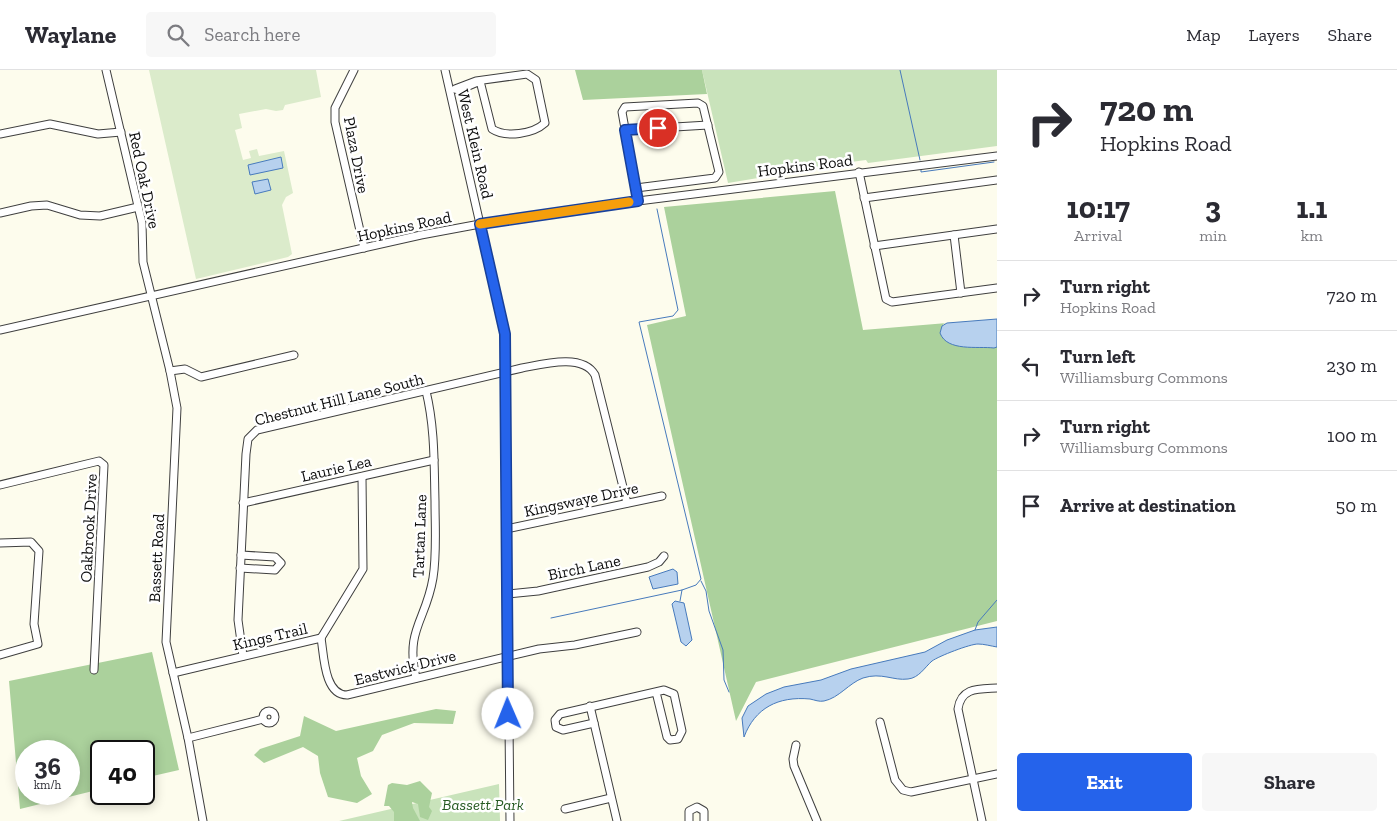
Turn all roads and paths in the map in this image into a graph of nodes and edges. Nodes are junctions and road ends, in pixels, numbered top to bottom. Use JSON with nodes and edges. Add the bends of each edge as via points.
{"nodes":[{"id":1,"x":106,"y":70,"type":"edge"},
{"id":2,"x":354,"y":70,"type":"edge"},
{"id":3,"x":445,"y":70,"type":"edge"},
{"id":4,"x":480,"y":81,"type":"junction"},
{"id":5,"x":452,"y":90,"type":"junction"},
{"id":6,"x":708,"y":125,"type":"junction"},
{"id":7,"x":625,"y":130,"type":"junction"},
{"id":8,"x":121,"y":132,"type":"junction"},
{"id":9,"x":0,"y":134,"type":"edge"},
{"id":10,"x":997,"y":156,"type":"edge"},
{"id":11,"x":859,"y":172,"type":"junction"},
{"id":12,"x":997,"y":180,"type":"edge"},
{"id":13,"x":636,"y":188,"type":"junction"},
{"id":14,"x":864,"y":198,"type":"junction"},
{"id":15,"x":638,"y":201,"type":"junction"},
{"id":16,"x":138,"y":207,"type":"junction"},
{"id":17,"x":0,"y":213,"type":"edge"},
{"id":18,"x":480,"y":224,"type":"junction"},
{"id":19,"x":997,"y":229,"type":"edge"},
{"id":20,"x":954,"y":235,"type":"junction"},
{"id":21,"x":874,"y":246,"type":"junction"},
{"id":22,"x":364,"y":248,"type":"junction"},
{"id":23,"x":997,"y":288,"type":"edge"},
{"id":24,"x":961,"y":293,"type":"junction"},
{"id":25,"x":152,"y":296,"type":"junction"},
{"id":26,"x":0,"y":330,"type":"edge"},
{"id":27,"x":294,"y":355,"type":"dead end"},
{"id":28,"x":170,"y":371,"type":"junction"},
{"id":29,"x":505,"y":372,"type":"junction"},
{"id":30,"x":426,"y":391,"type":"junction"},
{"id":31,"x":434,"y":460,"type":"junction"},
{"id":32,"x":362,"y":477,"type":"junction"},
{"id":33,"x":0,"y":485,"type":"edge"},
{"id":34,"x":662,"y":496,"type":"dead end"},
{"id":35,"x":243,"y":503,"type":"junction"},
{"id":36,"x":627,"y":503,"type":"junction"},
{"id":37,"x":506,"y":529,"type":"junction"},
{"id":38,"x":0,"y":543,"type":"edge"},
{"id":39,"x":241,"y":555,"type":"junction"},
{"id":40,"x":664,"y":556,"type":"dead end"},
{"id":41,"x":240,"y":568,"type":"junction"},
{"id":42,"x":507,"y":594,"type":"junction"},
{"id":43,"x":637,"y":632,"type":"dead end"},
{"id":44,"x":321,"y":638,"type":"junction"},
{"id":45,"x":0,"y":655,"type":"edge"},
{"id":46,"x":243,"y":656,"type":"junction"},
{"id":47,"x":507,"y":656,"type":"junction"},
{"id":48,"x":94,"y":670,"type":"dead end"},
{"id":49,"x":173,"y":673,"type":"junction"},
{"id":50,"x":416,"y":678,"type":"junction"},
{"id":51,"x":997,"y":688,"type":"edge"},
{"id":52,"x":656,"y":692,"type":"junction"},
{"id":53,"x":590,"y":706,"type":"junction"},
{"id":54,"x":263,"y":719,"type":"dead end"},
{"id":55,"x":880,"y":722,"type":"dead end"},
{"id":56,"x":594,"y":723,"type":"junction"},
{"id":57,"x":188,"y":738,"type":"junction"},
{"id":58,"x":796,"y":745,"type":"dead end"},
{"id":59,"x":997,"y":774,"type":"edge"},
{"id":60,"x":973,"y":779,"type":"junction"},
{"id":61,"x":612,"y":798,"type":"junction"},
{"id":62,"x":565,"y":809,"type":"dead end"},
{"id":63,"x":203,"y":821,"type":"edge"},
{"id":64,"x":510,"y":821,"type":"edge"},
{"id":65,"x":617,"y":821,"type":"edge"},
{"id":66,"x":689,"y":821,"type":"edge"},
{"id":67,"x":704,"y":821,"type":"edge"},
{"id":68,"x":817,"y":821,"type":"edge"},
{"id":69,"x":982,"y":821,"type":"edge"}],
"edges":[{"from":1,"to":8,"type":"street","name":"Red Oak Drive"},
{"from":2,"to":22,"type":"street","name":"Plaza Drive","via":[[335,108],[335,122]]},
{"from":3,"to":5,"type":"street","name":"West Klein Road"},
{"from":4,"to":4,"type":"street","via":[[526,74],[536,80],[545,123],[537,131],[500,134],[492,128]]},
{"from":4,"to":5,"type":"street"},
{"from":5,"to":18,"type":"street","name":"West Klein Road"},
{"from":6,"to":7,"type":"street"},
{"from":6,"to":7,"type":"street","via":[[703,106],[698,103],[625,107],[622,112]]},
{"from":6,"to":13,"type":"street","via":[[719,172],[715,178]]},
{"from":7,"to":13,"type":"street"},
{"from":8,"to":9,"type":"street","via":[[98,134],[50,124]]},
{"from":8,"to":16,"type":"street","name":"Red Oak Drive"},
{"from":10,"to":11,"type":"street","name":"Hopkins Road"},
{"from":11,"to":14,"type":"street"},
{"from":11,"to":15,"type":"street","name":"Hopkins Road"},
{"from":12,"to":14,"type":"street"},
{"from":13,"to":15,"type":"street"},
{"from":14,"to":21,"type":"street"},
{"from":15,"to":18,"type":"street","name":"Hopkins Road"},
{"from":16,"to":17,"type":"street","via":[[100,216],[80,215],[46,205]]},
{"from":16,"to":25,"type":"street","name":"Red Oak Drive","via":[[142,223],[143,262]]},
{"from":18,"to":22,"type":"street","name":"Hopkins Road"},
{"from":18,"to":29,"type":"street","name":"West Klein Road","via":[[505,334]]},
{"from":19,"to":20,"type":"street"},
{"from":20,"to":21,"type":"street"},
{"from":20,"to":24,"type":"street"},
{"from":21,"to":24,"type":"street","via":[[886,299],[892,302]]},
{"from":22,"to":25,"type":"street","name":"Hopkins Road"},
{"from":23,"to":24,"type":"street"},
{"from":25,"to":26,"type":"street","name":"Hopkins Road"},
{"from":25,"to":28,"type":"street","name":"Bassett Road"},
{"from":27,"to":28,"type":"street","via":[[201,377],[185,369]]},
{"from":28,"to":49,"type":"street","name":"Bassett Road","via":[[177,408],[166,642]]},
{"from":29,"to":30,"type":"street","name":"Chestnut Hill Lane South"},
{"from":29,"to":36,"type":"street","name":"Chestnut Hill Lane South","via":[[558,363],[577,363],[591,369]]},
{"from":29,"to":37,"type":"street","name":"West Klein Road"},
{"from":30,"to":31,"type":"street","name":"Tartan Lane","via":[[433,423]]},
{"from":30,"to":35,"type":"street","name":"Chestnut Hill Lane South","via":[[253,432],[246,443]]},
{"from":31,"to":32,"type":"street","name":"Laurie Lea"},
{"from":31,"to":50,"type":"street","name":"Tartan Lane","via":[[434,568],[429,596],[414,635],[412,658]]},
{"from":32,"to":35,"type":"street","name":"Laurie Lea"},
{"from":32,"to":44,"type":"street","name":"Kings Trail","via":[[363,569]]},
{"from":33,"to":48,"type":"street","name":"Oakbrook Drive","via":[[99,461],[104,465]]},
{"from":34,"to":36,"type":"street","name":"Kingswaye Drive"},
{"from":35,"to":39,"type":"street","name":"Chestnut Hill Lane South"},
{"from":36,"to":37,"type":"street","name":"Kingswaye Drive"},
{"from":37,"to":42,"type":"street","name":"West Klein Road"},
{"from":38,"to":45,"type":"street","via":[[31,542],[39,552],[34,624],[38,644]]},
{"from":39,"to":41,"type":"street","name":"Chestnut Hill Lane South"},
{"from":39,"to":41,"type":"street","via":[[275,557],[281,563],[275,570]]},
{"from":40,"to":42,"type":"street","name":"Birch Lane","via":[[648,567],[538,591]]},
{"from":41,"to":46,"type":"street","name":"Chestnut Hill Lane South","via":[[238,620]]},
{"from":42,"to":47,"type":"street","name":"West Klein Road"},
{"from":43,"to":47,"type":"street","name":"Eastwick Drive","via":[[575,646]]},
{"from":44,"to":46,"type":"street","name":"Kings Trail"},
{"from":44,"to":50,"type":"street","name":"Eastwick Drive","via":[[331,688],[338,694],[351,695]]},
{"from":46,"to":49,"type":"street","name":"Kings Trail"},
{"from":47,"to":50,"type":"street","name":"Eastwick Drive"},
{"from":47,"to":64,"type":"street","name":"West Klein Road"},
{"from":49,"to":57,"type":"street","name":"Bassett Road"},
{"from":51,"to":60,"type":"street","via":[[972,690],[959,704]]},
{"from":52,"to":52,"type":"street","via":[[674,694],[682,731],[678,739],[667,737]]},
{"from":52,"to":53,"type":"street"},
{"from":53,"to":56,"type":"street"},
{"from":53,"to":56,"type":"street","via":[[556,716],[555,724],[563,730]]},
{"from":54,"to":57,"type":"street"},
{"from":55,"to":60,"type":"street","via":[[895,780],[903,790],[911,792]]},
{"from":56,"to":61,"type":"street"},
{"from":57,"to":63,"type":"street","name":"Bassett Road"},
{"from":58,"to":68,"type":"street","via":[[794,766]]},
{"from":59,"to":60,"type":"street"},
{"from":60,"to":69,"type":"street"},
{"from":61,"to":62,"type":"street"},
{"from":61,"to":65,"type":"street"},
{"from":66,"to":67,"type":"street","via":[[689,810],[697,807],[704,811]]}]}
